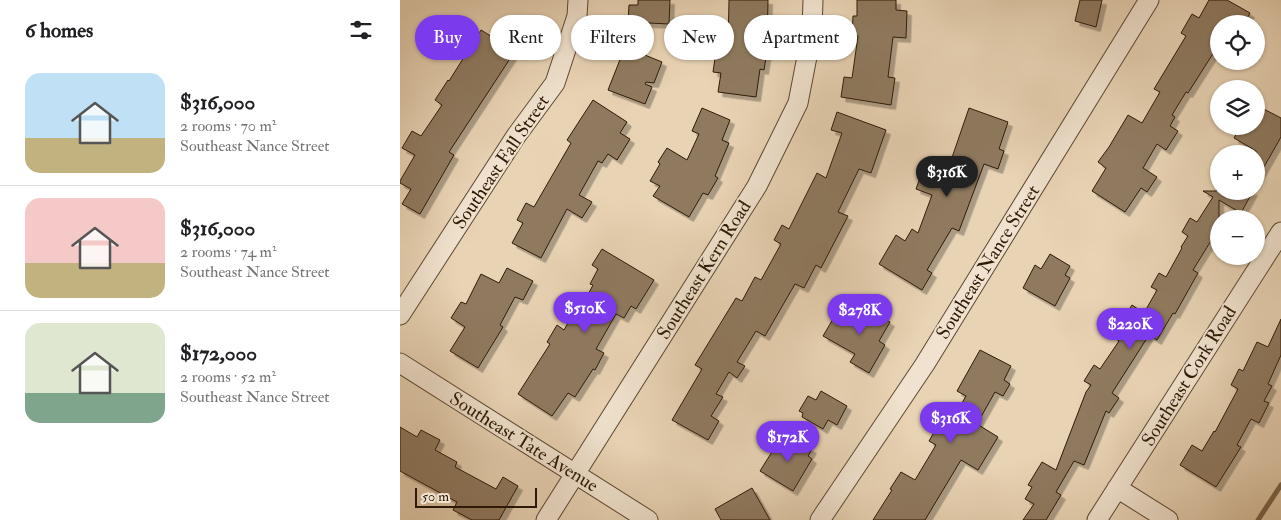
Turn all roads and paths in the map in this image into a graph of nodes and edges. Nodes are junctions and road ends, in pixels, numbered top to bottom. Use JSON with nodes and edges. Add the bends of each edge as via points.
{"nodes":[{"id":1,"x":578,"y":0,"type":"edge"},
{"id":2,"x":813,"y":0,"type":"edge"},
{"id":3,"x":1149,"y":0,"type":"edge"},
{"id":4,"x":1281,"y":232,"type":"edge"},
{"id":5,"x":400,"y":315,"type":"edge"},
{"id":6,"x":400,"y":363,"type":"edge"},
{"id":7,"x":576,"y":475,"type":"junction"},
{"id":8,"x":1118,"y":488,"type":"junction"},
{"id":9,"x":546,"y":520,"type":"edge"},
{"id":10,"x":648,"y":520,"type":"edge"},
{"id":11,"x":820,"y":520,"type":"edge"},
{"id":12,"x":1097,"y":520,"type":"edge"},
{"id":13,"x":1168,"y":520,"type":"edge"}],
"edges":[{"from":1,"to":5,"type":"street","name":"Southeast Fall Street","via":[[577,16],[555,83],[516,136]]},
{"from":2,"to":7,"type":"street","name":"Southeast Kern Road","via":[[812,31],[798,104],[757,186]]},
{"from":3,"to":11,"type":"street","name":"Southeast Nance Street","via":[[925,364]]},
{"from":4,"to":8,"type":"street","name":"Southeast Cork Road"},
{"from":6,"to":7,"type":"street","name":"Southeast Tate Avenue"},
{"from":7,"to":9,"type":"street","name":"Southeast Kern Road"},
{"from":7,"to":10,"type":"street","name":"Southeast Tate Avenue"},
{"from":8,"to":12,"type":"street","name":"Southeast Cork Road"},
{"from":8,"to":13,"type":"street"}]}
